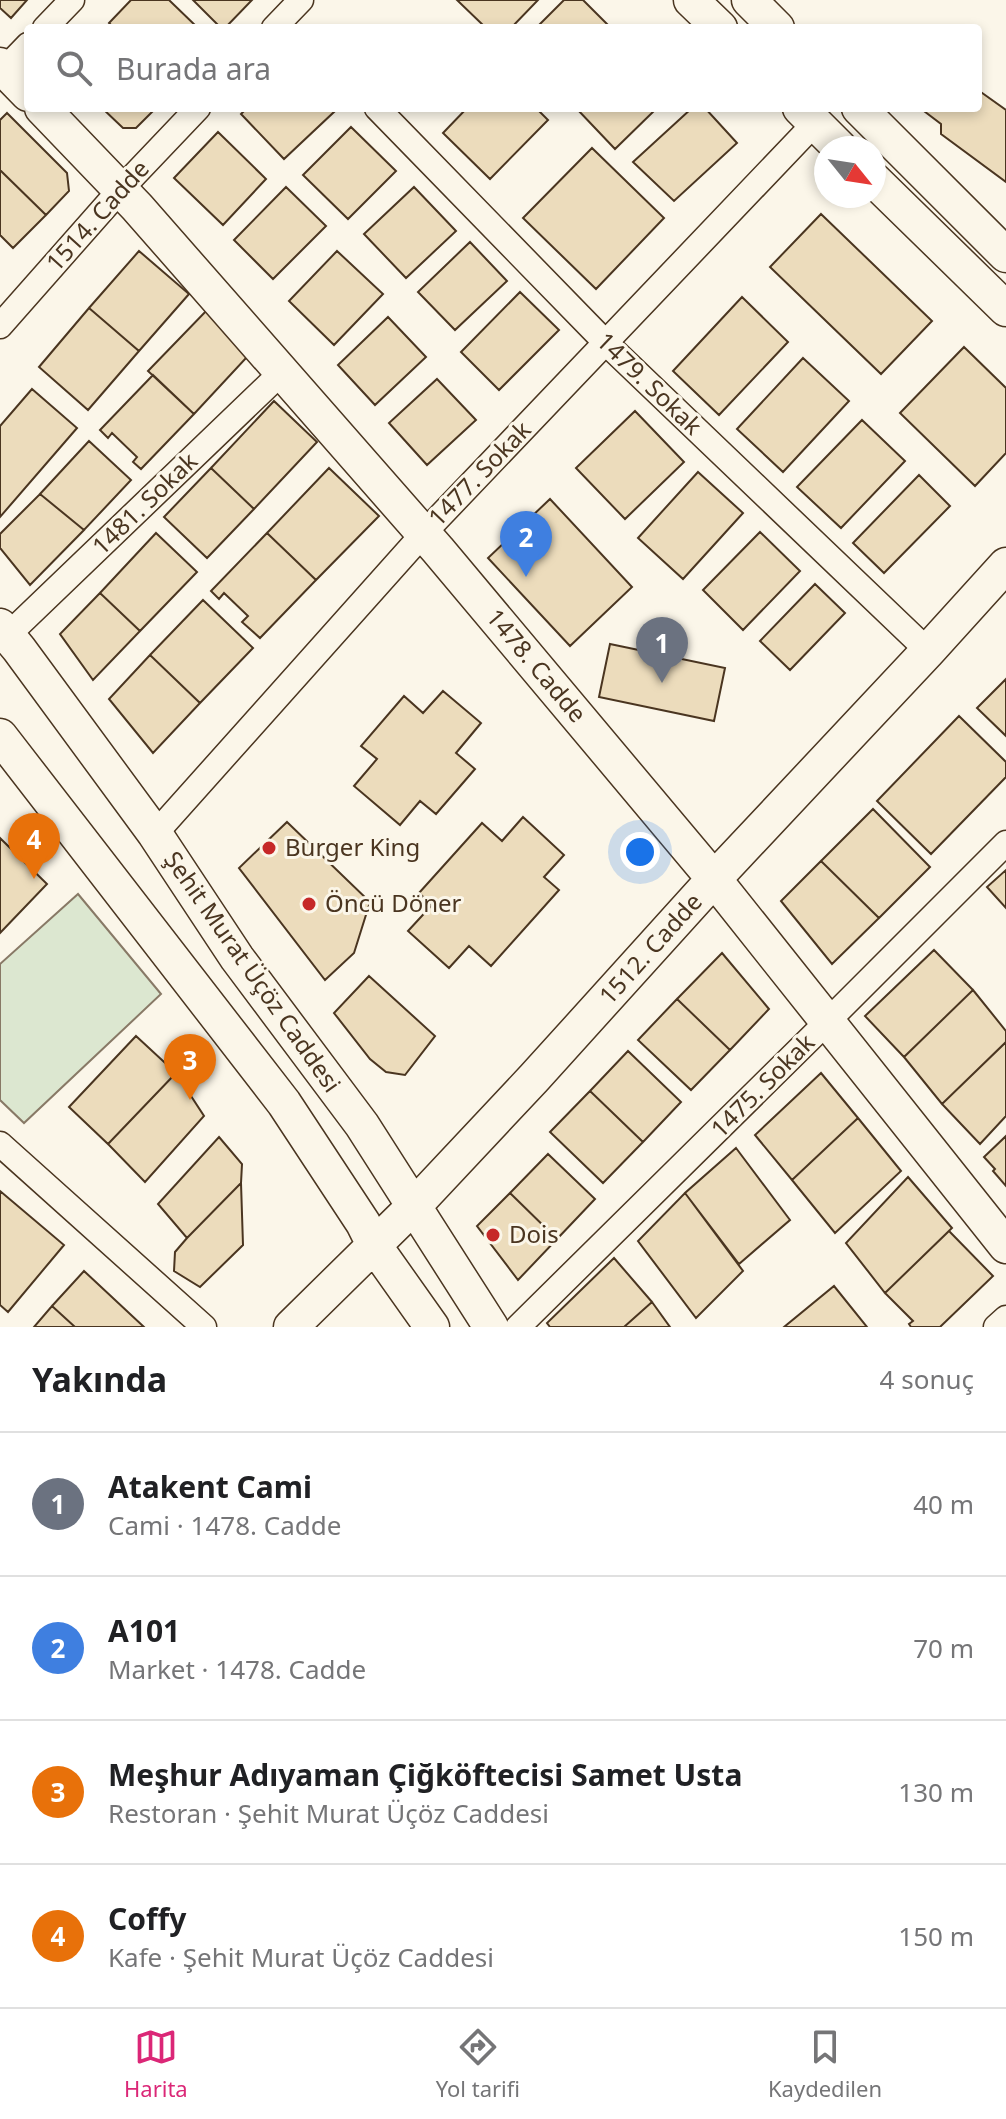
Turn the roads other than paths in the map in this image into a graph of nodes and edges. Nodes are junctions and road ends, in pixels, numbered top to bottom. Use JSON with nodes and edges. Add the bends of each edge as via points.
{"nodes":[{"id":1,"x":72,"y":0,"type":"edge"},
{"id":2,"x":691,"y":0,"type":"edge"},
{"id":3,"x":749,"y":0,"type":"edge"},
{"id":4,"x":49,"y":24,"type":"edge"},
{"id":5,"x":716,"y":24,"type":"edge"},
{"id":6,"x":773,"y":24,"type":"edge"},
{"id":7,"x":24,"y":49,"type":"edge"},
{"id":8,"x":1,"y":69,"type":"edge"},
{"id":9,"x":24,"y":90,"type":"edge"},
{"id":10,"x":46,"y":112,"type":"edge"},
{"id":11,"x":194,"y":112,"type":"edge"},
{"id":12,"x":381,"y":112,"type":"edge"},
{"id":13,"x":863,"y":112,"type":"edge"},
{"id":14,"x":807,"y":116,"type":"edge"},
{"id":15,"x":828,"y":136,"type":"edge"},
{"id":16,"x":120,"y":190,"type":"junction"},
{"id":17,"x":886,"y":192,"type":"edge"},
{"id":18,"x":1006,"y":255,"type":"edge"},
{"id":19,"x":1006,"y":309,"type":"edge"},
{"id":20,"x":0,"y":326,"type":"edge"},
{"id":21,"x":606,"y":343,"type":"junction"},
{"id":22,"x":282,"y":372,"type":"junction"},
{"id":23,"x":423,"y":534,"type":"junction"},
{"id":24,"x":1006,"y":565,"type":"edge"},
{"id":25,"x":4,"y":630,"type":"edge"},
{"id":26,"x":928,"y":651,"type":"junction"},
{"id":27,"x":0,"y":736,"type":"edge"},
{"id":28,"x":155,"y":834,"type":"junction"},
{"id":29,"x":1006,"y":843,"type":"edge"},
{"id":30,"x":714,"y":879,"type":"junction"},
{"id":31,"x":828,"y":1021,"type":"junction"},
{"id":32,"x":0,"y":1144,"type":"edge"},
{"id":33,"x":413,"y":1207,"type":"junction"},
{"id":34,"x":374,"y":1245,"type":"junction"},
{"id":35,"x":1006,"y":1246,"type":"edge"},
{"id":36,"x":1006,"y":1318,"type":"edge"},
{"id":37,"x":204,"y":1327,"type":"edge"},
{"id":38,"x":291,"y":1327,"type":"edge"},
{"id":39,"x":432,"y":1327,"type":"edge"},
{"id":40,"x":491,"y":1327,"type":"edge"},
{"id":41,"x":518,"y":1327,"type":"edge"},
{"id":42,"x":996,"y":1327,"type":"edge"}],
"edges":[{"from":1,"to":4,"type":"street"},
{"from":2,"to":5,"type":"street"},
{"from":3,"to":6,"type":"street"},
{"from":7,"to":8,"type":"street"},
{"from":8,"to":9,"type":"street"},
{"from":10,"to":16,"type":"street","name":"1478. Cadde"},
{"from":11,"to":16,"type":"street","name":"1514. Cadde"},
{"from":12,"to":21,"type":"street","name":"1479. Sokak"},
{"from":13,"to":18,"type":"street"},
{"from":14,"to":15,"type":"street"},
{"from":14,"to":21,"type":"street","name":"1477. Sokak"},
{"from":16,"to":20,"type":"street","name":"1514. Cadde"},
{"from":16,"to":22,"type":"street","name":"1478. Cadde"},
{"from":17,"to":19,"type":"street"},
{"from":21,"to":23,"type":"street","name":"1477. Sokak"},
{"from":21,"to":26,"type":"street","name":"1479. Sokak"},
{"from":22,"to":23,"type":"street","name":"1478. Cadde"},
{"from":22,"to":25,"type":"street","name":"1481. Sokak"},
{"from":23,"to":28,"type":"street","name":"1477. Sokak"},
{"from":23,"to":30,"type":"street","name":"1478. Cadde"},
{"from":24,"to":26,"type":"street","name":"1512. Cadde"},
{"from":25,"to":28,"type":"street","name":"Şehit Murat Üçöz Caddesi"},
{"from":26,"to":30,"type":"street","name":"1512. Cadde"},
{"from":27,"to":34,"type":"street","name":"Şehit Murat Üçöz Caddesi","via":[[284,1103]]},
{"from":28,"to":33,"type":"street","name":"Şehit Murat Üçöz Caddesi","via":[[237,958],[362,1125]]},
{"from":29,"to":31,"type":"street","name":"1475. Sokak"},
{"from":30,"to":31,"type":"street","name":"1478. Cadde"},
{"from":30,"to":33,"type":"street","name":"1512. Cadde"},
{"from":31,"to":35,"type":"street","name":"1478. Cadde"},
{"from":31,"to":41,"type":"street","name":"1475. Sokak"},
{"from":32,"to":37,"type":"street"},
{"from":33,"to":34,"type":"street","name":"1512. Cadde"},
{"from":33,"to":40,"type":"street","name":"Şehit Murat Üçöz Caddesi"},
{"from":34,"to":38,"type":"street","name":"1512. Cadde"},
{"from":34,"to":39,"type":"street","name":"Şehit Murat Üçöz Caddesi"},
{"from":36,"to":42,"type":"street"}]}
